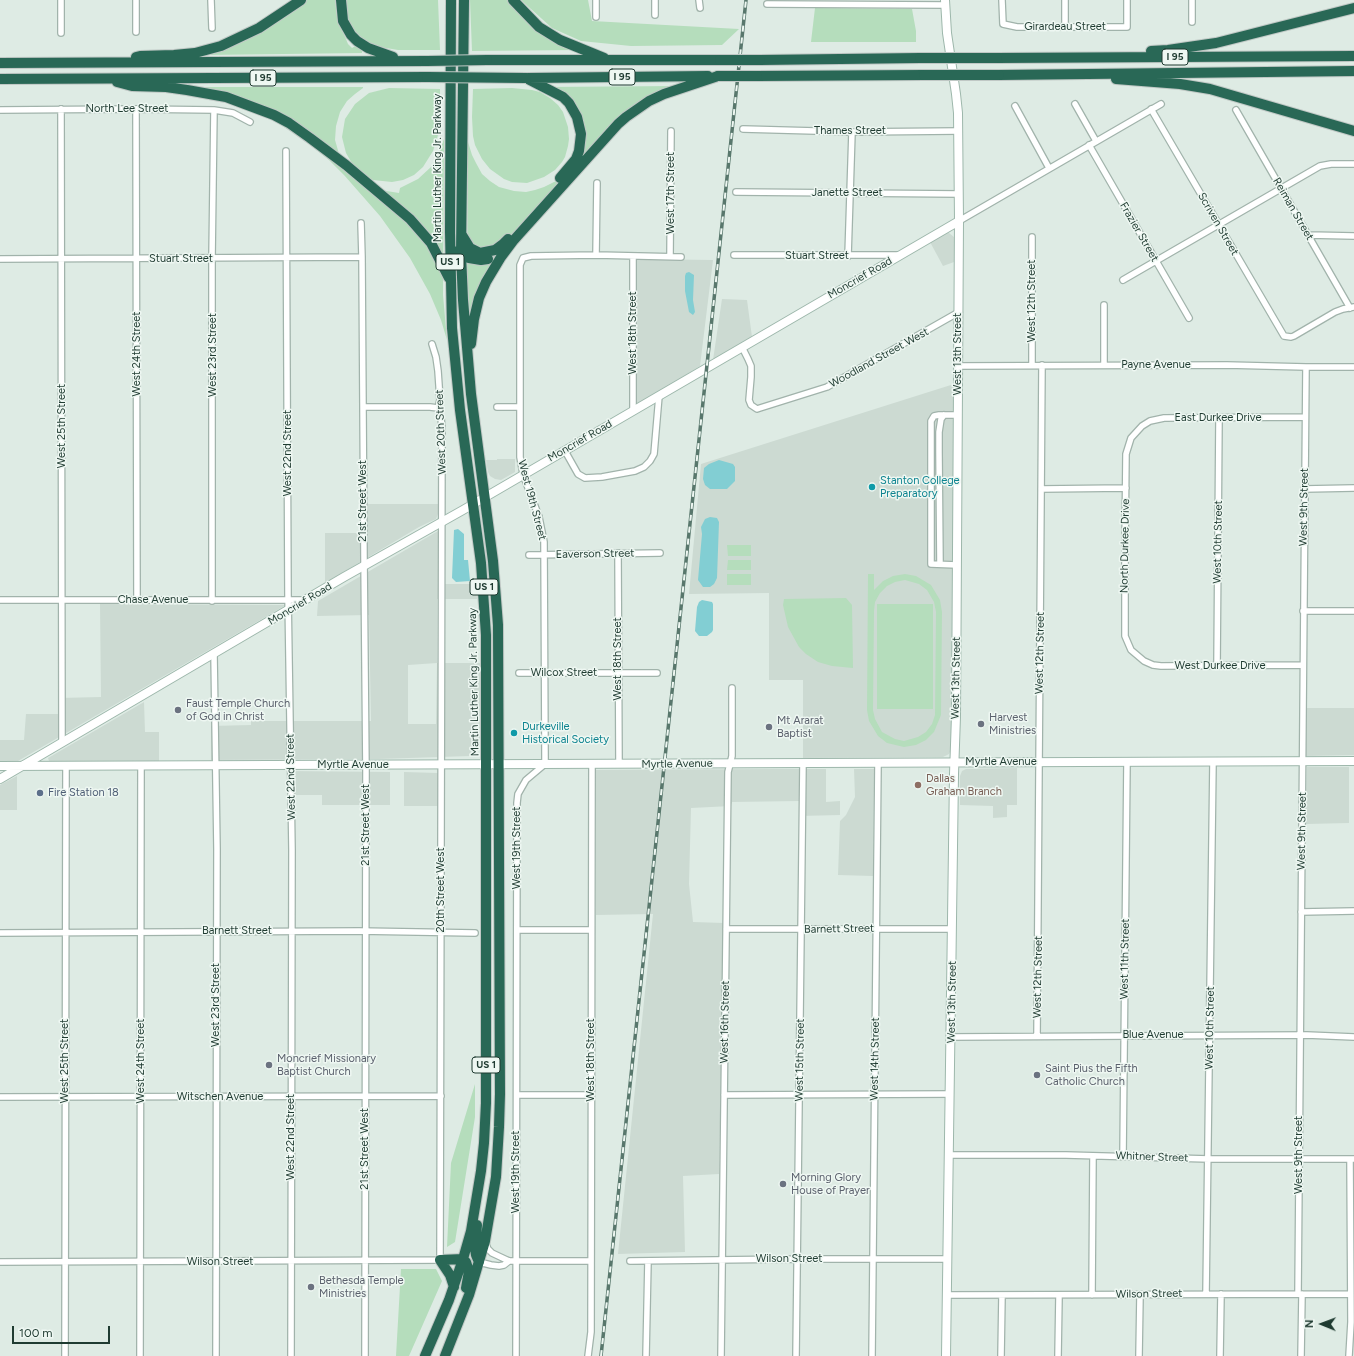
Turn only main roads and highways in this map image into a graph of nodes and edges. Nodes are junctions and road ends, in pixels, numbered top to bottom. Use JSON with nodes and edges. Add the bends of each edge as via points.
{"nodes":[{"id":1,"x":301,"y":0,"type":"edge"},
{"id":2,"x":341,"y":0,"type":"edge"},
{"id":3,"x":444,"y":0,"type":"edge"},
{"id":4,"x":451,"y":0,"type":"edge"},
{"id":5,"x":464,"y":0,"type":"edge"},
{"id":6,"x":512,"y":0,"type":"edge"},
{"id":7,"x":945,"y":2,"type":"edge"},
{"id":8,"x":1354,"y":8,"type":"edge"},
{"id":9,"x":450,"y":49,"type":"junction"},
{"id":10,"x":1354,"y":56,"type":"edge"},
{"id":11,"x":1124,"y":58,"type":"junction"},
{"id":12,"x":405,"y":60,"type":"junction"},
{"id":13,"x":612,"y":60,"type":"junction"},
{"id":14,"x":0,"y":63,"type":"edge"},
{"id":15,"x":121,"y":63,"type":"junction"},
{"id":16,"x":1354,"y":71,"type":"edge"},
{"id":17,"x":1082,"y":75,"type":"junction"},
{"id":18,"x":718,"y":76,"type":"junction"},
{"id":19,"x":100,"y":78,"type":"junction"},
{"id":20,"x":526,"y":78,"type":"junction"},
{"id":21,"x":0,"y":79,"type":"edge"},
{"id":22,"x":1354,"y":131,"type":"edge"},
{"id":23,"x":959,"y":221,"type":"junction"},
{"id":24,"x":462,"y":235,"type":"junction"},
{"id":25,"x":450,"y":240,"type":"junction"},
{"id":26,"x":462,"y":254,"type":"junction"},
{"id":27,"x":500,"y":257,"type":"junction"},
{"id":28,"x":451,"y":281,"type":"junction"},
{"id":29,"x":471,"y":394,"type":"junction"},
{"id":30,"x":484,"y":497,"type":"junction"},
{"id":31,"x":473,"y":504,"type":"junction"},
{"id":32,"x":1354,"y":761,"type":"edge"},
{"id":33,"x":955,"y":763,"type":"junction"},
{"id":34,"x":487,"y":765,"type":"junction"},
{"id":35,"x":499,"y":765,"type":"junction"},
{"id":36,"x":0,"y":766,"type":"edge"},
{"id":37,"x":22,"y":766,"type":"junction"},
{"id":38,"x":0,"y":779,"type":"edge"},
{"id":39,"x":481,"y":1172,"type":"junction"},
{"id":40,"x":464,"y":1259,"type":"junction"},
{"id":41,"x":479,"y":1262,"type":"junction"},
{"id":42,"x":454,"y":1287,"type":"junction"},
{"id":43,"x":463,"y":1314,"type":"junction"},
{"id":44,"x":424,"y":1356,"type":"edge"},
{"id":45,"x":445,"y":1356,"type":"edge"},
{"id":46,"x":946,"y":1356,"type":"edge"}],
"edges":[{"from":1,"to":15,"type":"highway","via":[[259,28],[221,46],[195,53],[140,56]]},
{"from":2,"to":12,"type":"highway","via":[[347,30],[357,41],[374,51]]},
{"from":3,"to":9,"type":"highway"},
{"from":4,"to":9,"type":"highway","name":"Martin Luther King Jr. Parkway","number":"US 1"},
{"from":5,"to":24,"type":"highway","number":"US 1"},
{"from":6,"to":13,"type":"highway","via":[[539,27],[560,40]]},
{"from":7,"to":23,"type":"main road","name":"West 13th Street","via":[[956,94]]},
{"from":8,"to":11,"type":"highway","via":[[1216,43],[1146,51]]},
{"from":9,"to":25,"type":"highway","name":"Martin Luther King Jr. Parkway","number":"US 1"},
{"from":10,"to":11,"type":"highway","number":"I 95"},
{"from":11,"to":13,"type":"highway","number":"I 95","bridge":true},
{"from":12,"to":13,"type":"highway","number":"I 95","bridge":true},
{"from":12,"to":15,"type":"highway","number":"I 95"},
{"from":14,"to":15,"type":"highway","number":"I 95"},
{"from":16,"to":17,"type":"highway","number":"I 95"},
{"from":17,"to":18,"type":"highway","number":"I 95","bridge":true},
{"from":17,"to":22,"type":"highway","via":[[1203,88]]},
{"from":18,"to":20,"type":"highway","number":"I 95"},
{"from":18,"to":27,"type":"highway","via":[[656,97],[626,116]]},
{"from":19,"to":20,"type":"highway","number":"I 95","bridge":true},
{"from":19,"to":21,"type":"highway","number":"I 95"},
{"from":19,"to":28,"type":"highway","via":[[132,86],[166,87],[226,97],[289,123],[410,219],[431,244]]},
{"from":20,"to":24,"type":"highway","via":[[563,97],[577,116],[581,134],[576,159],[495,250],[480,253],[474,251],[466,244]]},
{"from":23,"to":30,"type":"main road","name":"Moncrief Road"},
{"from":23,"to":33,"type":"main road","name":"West 13th Street"},
{"from":24,"to":26,"type":"highway","number":"US 1"},
{"from":25,"to":26,"type":"highway"},
{"from":25,"to":28,"type":"highway","name":"Martin Luther King Jr. Parkway","number":"US 1"},
{"from":26,"to":27,"type":"highway","via":[[468,258],[481,260]]},
{"from":26,"to":29,"type":"highway","number":"US 1","via":[[464,323]]},
{"from":27,"to":29,"type":"highway","via":[[486,282],[476,308],[471,339]]},
{"from":28,"to":31,"type":"highway","name":"Martin Luther King Jr. Parkway","number":"US 1","via":[[455,367]]},
{"from":29,"to":30,"type":"highway","number":"US 1"},
{"from":30,"to":31,"type":"main road","name":"Moncrief Road"},
{"from":30,"to":35,"type":"highway","number":"US 1","via":[[497,601]]},
{"from":31,"to":34,"type":"highway","name":"Martin Luther King Jr. Parkway","number":"US 1","via":[[485,611]]},
{"from":31,"to":37,"type":"main road","name":"Moncrief Road"},
{"from":32,"to":33,"type":"main road","name":"Myrtle Avenue"},
{"from":33,"to":35,"type":"main road","name":"Myrtle Avenue"},
{"from":33,"to":46,"type":"main road","name":"West 13th Street"},
{"from":34,"to":35,"type":"main road","name":"Myrtle Avenue"},
{"from":34,"to":37,"type":"main road","name":"Myrtle Avenue"},
{"from":34,"to":39,"type":"highway","name":"Martin Luther King Jr. Parkway","number":"US 1","via":[[486,1103]]},
{"from":35,"to":41,"type":"highway","number":"US 1","via":[[499,1127],[496,1177]]},
{"from":36,"to":37,"type":"main road","name":"Myrtle Avenue"},
{"from":37,"to":38,"type":"main road","name":"Moncrief Road"},
{"from":39,"to":40,"type":"highway","name":"Martin Luther King Jr. Parkway","number":"US 1"},
{"from":39,"to":41,"type":"highway","via":[[475,1249]]},
{"from":40,"to":42,"type":"highway","name":"Martin Luther King Jr. Parkway","number":"US 1"},
{"from":40,"to":42,"type":"highway","via":[[440,1260]]},
{"from":40,"to":43,"type":"highway","via":[[469,1271]]},
{"from":41,"to":43,"type":"highway","number":"US 1"},
{"from":42,"to":44,"type":"highway","name":"Martin Luther King Jr. Parkway","number":"US 1"},
{"from":43,"to":45,"type":"highway","number":"US 1"}]}
